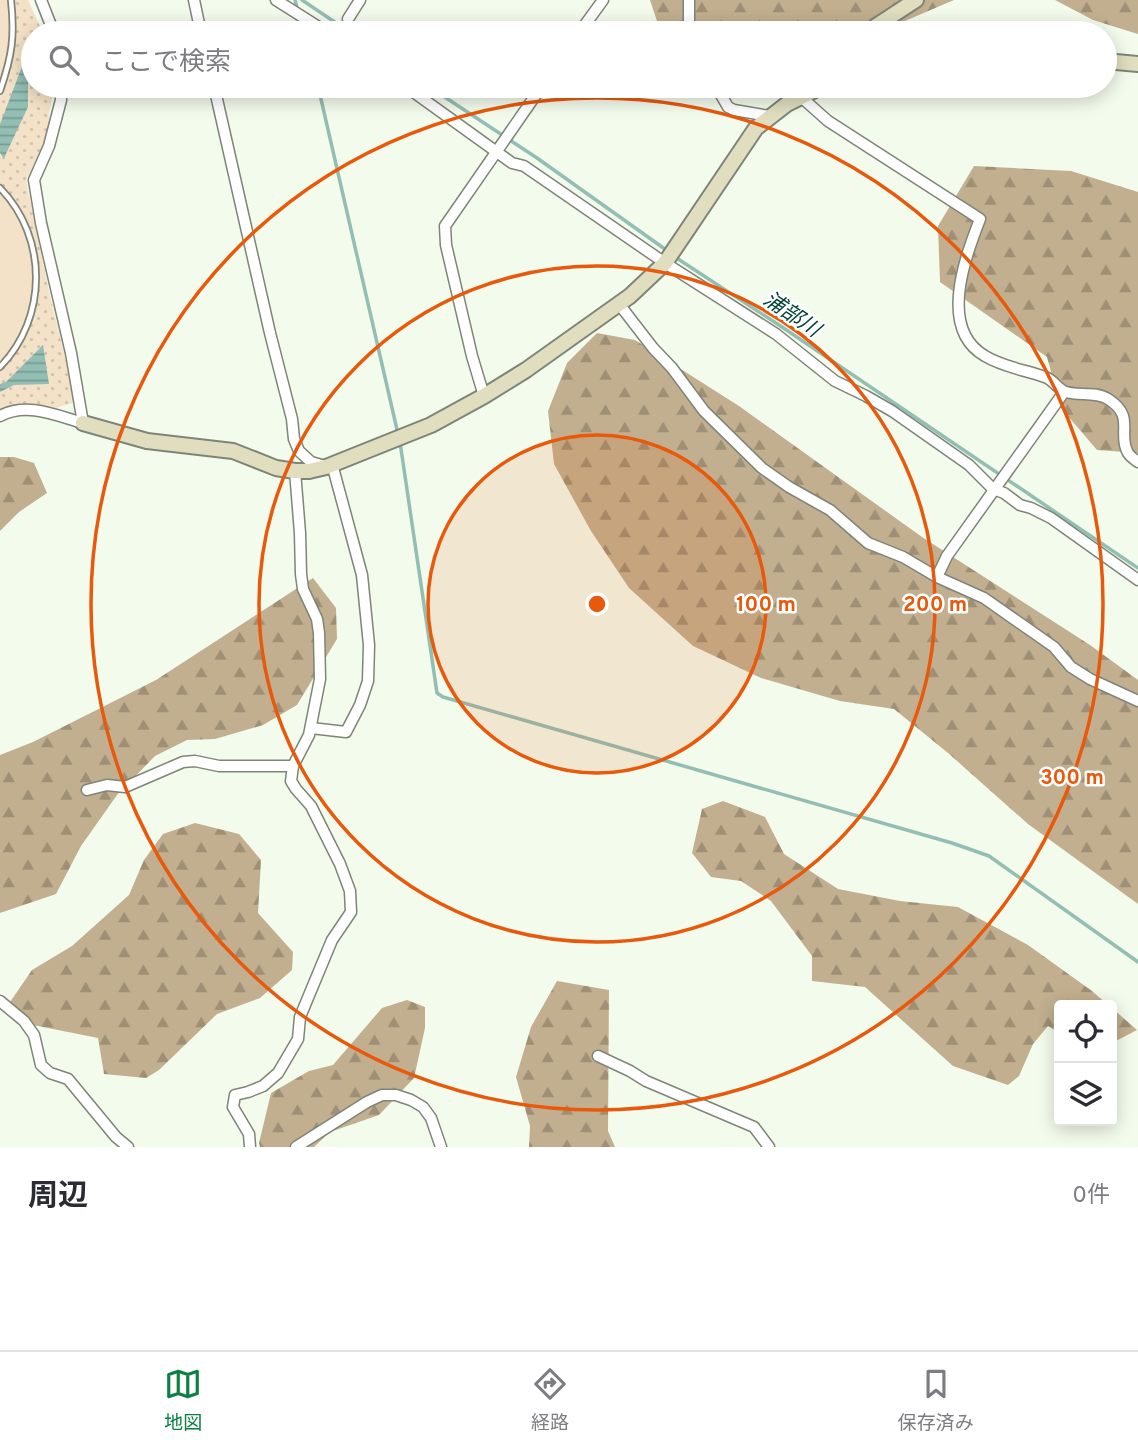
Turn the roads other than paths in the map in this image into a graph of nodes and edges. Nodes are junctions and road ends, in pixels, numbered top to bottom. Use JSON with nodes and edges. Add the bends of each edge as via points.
{"nodes":[{"id":1,"x":11,"y":0,"type":"edge"},
{"id":2,"x":41,"y":0,"type":"edge"},
{"id":3,"x":194,"y":0,"type":"edge"},
{"id":4,"x":276,"y":0,"type":"edge"},
{"id":5,"x":360,"y":0,"type":"edge"},
{"id":6,"x":603,"y":0,"type":"edge"},
{"id":7,"x":689,"y":0,"type":"edge"},
{"id":8,"x":916,"y":0,"type":"edge"},
{"id":9,"x":348,"y":19,"type":"dead end"},
{"id":10,"x":49,"y":21,"type":"edge"},
{"id":11,"x":198,"y":21,"type":"edge"},
{"id":12,"x":309,"y":21,"type":"edge"},
{"id":13,"x":588,"y":21,"type":"edge"},
{"id":14,"x":689,"y":21,"type":"edge"},
{"id":15,"x":884,"y":21,"type":"edge"},
{"id":16,"x":1117,"y":62,"type":"edge"},
{"id":17,"x":1138,"y":64,"type":"edge"},
{"id":18,"x":0,"y":92,"type":"edge"},
{"id":19,"x":61,"y":98,"type":"edge"},
{"id":20,"x":217,"y":98,"type":"edge"},
{"id":21,"x":422,"y":98,"type":"edge"},
{"id":22,"x":533,"y":98,"type":"edge"},
{"id":23,"x":723,"y":98,"type":"edge"},
{"id":24,"x":799,"y":98,"type":"edge"},
{"id":25,"x":802,"y":98,"type":"edge"},
{"id":26,"x":769,"y":116,"type":"junction"},
{"id":27,"x":496,"y":151,"type":"junction"},
{"id":28,"x":0,"y":188,"type":"edge"},
{"id":29,"x":665,"y":263,"type":"junction"},
{"id":30,"x":619,"y":304,"type":"junction"},
{"id":31,"x":0,"y":367,"type":"edge"},
{"id":32,"x":1063,"y":392,"type":"junction"},
{"id":33,"x":484,"y":396,"type":"junction"},
{"id":34,"x":0,"y":416,"type":"edge"},
{"id":35,"x":83,"y":423,"type":"junction"},
{"id":36,"x":1138,"y":462,"type":"edge"},
{"id":37,"x":329,"y":465,"type":"junction"},
{"id":38,"x":295,"y":471,"type":"junction"},
{"id":39,"x":993,"y":489,"type":"junction"},
{"id":40,"x":937,"y":577,"type":"junction"},
{"id":41,"x":1138,"y":580,"type":"edge"},
{"id":42,"x":1138,"y":701,"type":"edge"},
{"id":43,"x":311,"y":728,"type":"junction"},
{"id":44,"x":293,"y":766,"type":"junction"},
{"id":45,"x":88,"y":790,"type":"dead end"},
{"id":46,"x":0,"y":1001,"type":"edge"},
{"id":47,"x":598,"y":1056,"type":"dead end"},
{"id":48,"x":128,"y":1147,"type":"edge"},
{"id":49,"x":250,"y":1147,"type":"edge"},
{"id":50,"x":296,"y":1147,"type":"edge"},
{"id":51,"x":441,"y":1147,"type":"edge"},
{"id":52,"x":769,"y":1147,"type":"edge"}],
"edges":[{"from":1,"to":18,"type":"lane","via":[[14,29]]},
{"from":2,"to":10,"type":"street"},
{"from":3,"to":11,"type":"street"},
{"from":4,"to":12,"type":"street"},
{"from":5,"to":9,"type":"street"},
{"from":6,"to":13,"type":"street"},
{"from":7,"to":14,"type":"street"},
{"from":8,"to":15,"type":"street"},
{"from":16,"to":17,"type":"street"},
{"from":19,"to":35,"type":"street","via":[[49,146],[34,180]]},
{"from":20,"to":37,"type":"street","via":[[294,439],[311,462]]},
{"from":21,"to":27,"type":"street"},
{"from":22,"to":27,"type":"street"},
{"from":23,"to":26,"type":"street","via":[[734,110]]},
{"from":24,"to":26,"type":"street"},
{"from":25,"to":32,"type":"street","via":[[828,121],[980,219],[959,292],[964,338],[984,356],[1049,378]]},
{"from":26,"to":29,"type":"street","via":[[741,148]]},
{"from":27,"to":29,"type":"street"},
{"from":27,"to":33,"type":"street","via":[[445,226]]},
{"from":28,"to":31,"type":"lane","via":[[31,237],[35,264],[27,326]]},
{"from":29,"to":30,"type":"street"},
{"from":29,"to":39,"type":"street","via":[[776,334],[835,382],[892,411],[970,465]]},
{"from":30,"to":33,"type":"street"},
{"from":30,"to":40,"type":"street","via":[[704,411],[762,468],[830,510],[868,543]]},
{"from":32,"to":36,"type":"street","via":[[1106,397],[1115,404],[1125,422],[1125,448]]},
{"from":32,"to":39,"type":"street"},
{"from":33,"to":37,"type":"street","via":[[430,425]]},
{"from":34,"to":35,"type":"street","via":[[32,409]]},
{"from":35,"to":38,"type":"street","via":[[147,441],[233,451]]},
{"from":37,"to":38,"type":"street"},
{"from":37,"to":43,"type":"street","via":[[362,575],[368,681],[346,732]]},
{"from":38,"to":43,"type":"street","via":[[303,589],[320,633],[320,679]]},
{"from":39,"to":40,"type":"street"},
{"from":39,"to":41,"type":"street","via":[[1051,518]]},
{"from":40,"to":42,"type":"street","via":[[984,598],[1054,647],[1071,667]]},
{"from":43,"to":44,"type":"street"},
{"from":44,"to":45,"type":"street","via":[[183,762],[125,787]]},
{"from":44,"to":49,"type":"street","via":[[291,781],[311,806],[340,864],[350,891],[351,912],[332,940],[300,1017],[298,1039],[278,1073],[263,1086],[235,1095],[233,1107],[249,1134]]},
{"from":46,"to":48,"type":"street","via":[[34,1035],[41,1065],[68,1079]]},
{"from":47,"to":52,"type":"street","via":[[646,1082],[754,1127]]},
{"from":50,"to":51,"type":"street","via":[[382,1095],[396,1095],[423,1107]]}]}
